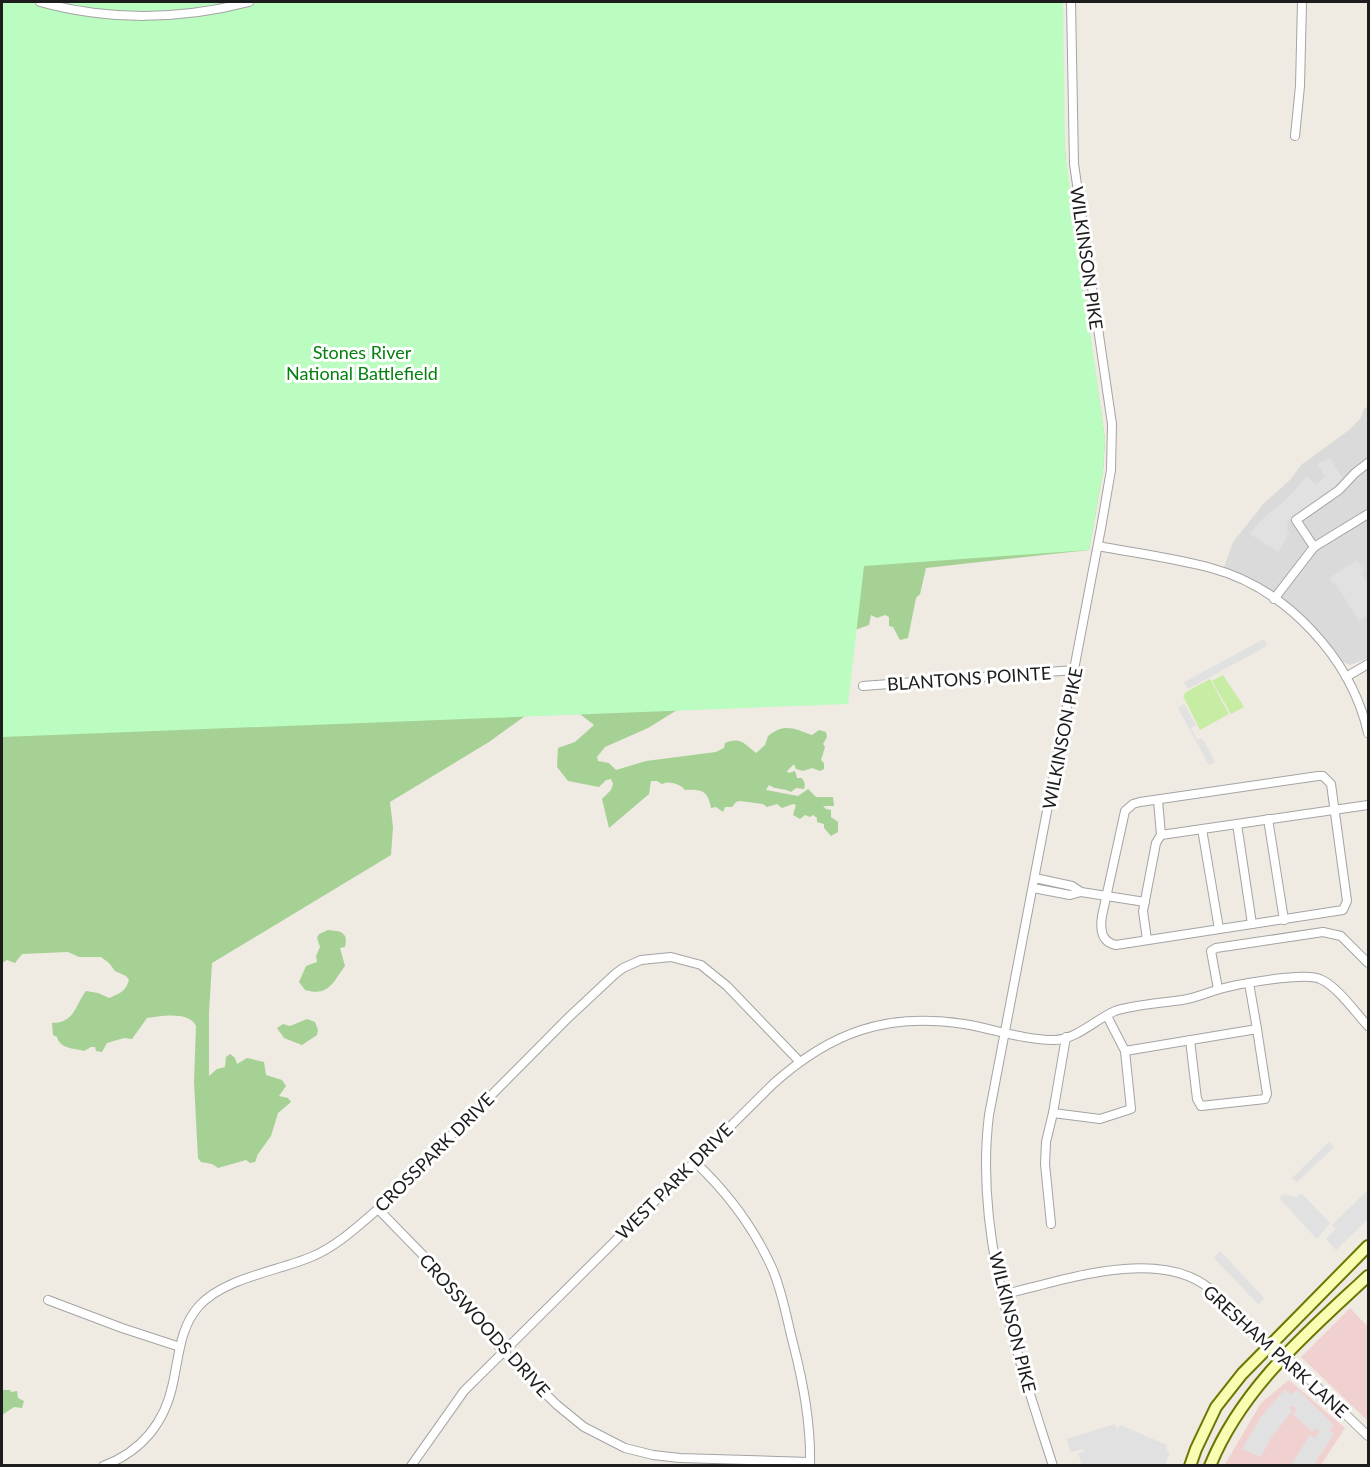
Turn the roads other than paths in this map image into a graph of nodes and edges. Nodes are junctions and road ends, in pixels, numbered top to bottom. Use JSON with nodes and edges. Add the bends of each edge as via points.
{"nodes":[{"id":1,"x":40,"y":2,"type":"edge"},
{"id":2,"x":249,"y":2,"type":"edge"},
{"id":3,"x":1071,"y":2,"type":"edge"},
{"id":4,"x":1302,"y":2,"type":"edge"},
{"id":5,"x":1295,"y":136,"type":"dead end"},
{"id":6,"x":1368,"y":466,"type":"edge"},
{"id":7,"x":1366,"y":518,"type":"edge"},
{"id":8,"x":1098,"y":546,"type":"junction"},
{"id":9,"x":1314,"y":547,"type":"junction"},
{"id":10,"x":1274,"y":599,"type":"junction"},
{"id":11,"x":1368,"y":664,"type":"edge"},
{"id":12,"x":1074,"y":670,"type":"junction"},
{"id":13,"x":1346,"y":677,"type":"junction"},
{"id":14,"x":863,"y":686,"type":"dead end"},
{"id":15,"x":1368,"y":733,"type":"edge"},
{"id":16,"x":1158,"y":800,"type":"junction"},
{"id":17,"x":1368,"y":805,"type":"edge"},
{"id":18,"x":1335,"y":809,"type":"junction"},
{"id":19,"x":1268,"y":819,"type":"junction"},
{"id":20,"x":1237,"y":824,"type":"junction"},
{"id":21,"x":1202,"y":829,"type":"junction"},
{"id":22,"x":1161,"y":835,"type":"junction"},
{"id":23,"x":1035,"y":878,"type":"junction"},
{"id":24,"x":1033,"y":888,"type":"junction"},
{"id":25,"x":1081,"y":892,"type":"junction"},
{"id":26,"x":1107,"y":896,"type":"junction"},
{"id":27,"x":1145,"y":902,"type":"junction"},
{"id":28,"x":1284,"y":920,"type":"junction"},
{"id":29,"x":1252,"y":924,"type":"junction"},
{"id":30,"x":1219,"y":929,"type":"junction"},
{"id":31,"x":1147,"y":940,"type":"junction"},
{"id":32,"x":1368,"y":963,"type":"edge"},
{"id":33,"x":1249,"y":983,"type":"junction"},
{"id":34,"x":1218,"y":989,"type":"junction"},
{"id":35,"x":1107,"y":1016,"type":"junction"},
{"id":36,"x":1368,"y":1026,"type":"edge"},
{"id":37,"x":1257,"y":1029,"type":"junction"},
{"id":38,"x":1006,"y":1033,"type":"junction"},
{"id":39,"x":1066,"y":1037,"type":"junction"},
{"id":40,"x":1190,"y":1040,"type":"junction"},
{"id":41,"x":1125,"y":1051,"type":"junction"},
{"id":42,"x":799,"y":1061,"type":"junction"},
{"id":43,"x":1053,"y":1113,"type":"junction"},
{"id":44,"x":694,"y":1161,"type":"junction"},
{"id":45,"x":378,"y":1209,"type":"junction"},
{"id":46,"x":1051,"y":1224,"type":"dead end"},
{"id":47,"x":1368,"y":1246,"type":"edge"},
{"id":48,"x":1368,"y":1276,"type":"edge"},
{"id":49,"x":1002,"y":1295,"type":"junction"},
{"id":50,"x":48,"y":1300,"type":"dead end"},
{"id":51,"x":1268,"y":1346,"type":"junction"},
{"id":52,"x":180,"y":1347,"type":"junction"},
{"id":53,"x":503,"y":1351,"type":"junction"},
{"id":54,"x":1285,"y":1356,"type":"junction"},
{"id":55,"x":1368,"y":1436,"type":"edge"},
{"id":56,"x":810,"y":1464,"type":"edge"},
{"id":57,"x":103,"y":1466,"type":"edge"},
{"id":58,"x":411,"y":1466,"type":"edge"},
{"id":59,"x":1053,"y":1466,"type":"edge"},
{"id":60,"x":1190,"y":1466,"type":"edge"},
{"id":61,"x":1210,"y":1466,"type":"edge"}],
"edges":[{"from":1,"to":2,"type":"street","via":[[93,13],[150,16]]},
{"from":3,"to":8,"type":"street","name":"WILKINSON PIKE","via":[[1074,164],[1112,435],[1111,470]]},
{"from":4,"to":5,"type":"street"},
{"from":6,"to":9,"type":"street","via":[[1296,520]]},
{"from":7,"to":9,"type":"street"},
{"from":8,"to":10,"type":"street","via":[[1211,568],[1247,582]]},
{"from":8,"to":12,"type":"street","name":"WILKINSON PIKE"},
{"from":9,"to":10,"type":"street"},
{"from":10,"to":13,"type":"street","via":[[1310,628]]},
{"from":11,"to":13,"type":"street"},
{"from":12,"to":14,"type":"street","name":"BLANTONS POINTE"},
{"from":12,"to":23,"type":"street","name":"WILKINSON PIKE"},
{"from":13,"to":15,"type":"street"},
{"from":16,"to":18,"type":"street","via":[[1323,776],[1331,784]]},
{"from":16,"to":22,"type":"street"},
{"from":16,"to":26,"type":"street","via":[[1133,804],[1125,811]]},
{"from":17,"to":18,"type":"street"},
{"from":18,"to":19,"type":"street"},
{"from":18,"to":28,"type":"street","via":[[1346,906],[1338,912]]},
{"from":19,"to":20,"type":"street"},
{"from":19,"to":28,"type":"street"},
{"from":20,"to":21,"type":"street"},
{"from":20,"to":29,"type":"street"},
{"from":21,"to":22,"type":"street"},
{"from":21,"to":30,"type":"street"},
{"from":22,"to":27,"type":"street","via":[[1156,843]]},
{"from":23,"to":24,"type":"street","name":"WILKINSON PIKE"},
{"from":23,"to":25,"type":"street","via":[[1072,885]]},
{"from":24,"to":25,"type":"street","via":[[1070,895]]},
{"from":24,"to":38,"type":"street","name":"WILKINSON PIKE"},
{"from":25,"to":26,"type":"street"},
{"from":26,"to":27,"type":"street"},
{"from":26,"to":31,"type":"street","via":[[1100,923],[1107,941],[1116,945]]},
{"from":27,"to":31,"type":"street"},
{"from":28,"to":29,"type":"street"},
{"from":29,"to":30,"type":"street"},
{"from":30,"to":31,"type":"street"},
{"from":32,"to":34,"type":"street","via":[[1341,936],[1323,932],[1216,948],[1212,951]]},
{"from":33,"to":34,"type":"street"},
{"from":33,"to":36,"type":"street","via":[[1318,977]]},
{"from":33,"to":37,"type":"street"},
{"from":34,"to":35,"type":"street"},
{"from":35,"to":39,"type":"street"},
{"from":35,"to":41,"type":"street"},
{"from":37,"to":40,"type":"street"},
{"from":37,"to":40,"type":"street","via":[[1264,1099],[1201,1106]]},
{"from":38,"to":39,"type":"street","name":"WEST PARK DRIVE","via":[[1056,1040]]},
{"from":38,"to":42,"type":"street","name":"WEST PARK DRIVE","via":[[941,1021],[899,1021],[848,1035]]},
{"from":38,"to":49,"type":"street","name":"WILKINSON PIKE","via":[[985,1155]]},
{"from":39,"to":43,"type":"street"},
{"from":40,"to":41,"type":"street"},
{"from":41,"to":43,"type":"street","via":[[1131,1109],[1100,1119]]},
{"from":42,"to":44,"type":"street","name":"WEST PARK DRIVE"},
{"from":42,"to":45,"type":"street","name":"CROSSPARK DRIVE","via":[[721,979],[701,965],[671,957],[641,960],[615,974],[566,1020]]},
{"from":43,"to":46,"type":"street","via":[[1045,1164]]},
{"from":44,"to":53,"type":"street","name":"WEST PARK DRIVE"},
{"from":44,"to":56,"type":"street","via":[[743,1217],[773,1269],[806,1400]]},
{"from":45,"to":52,"type":"street","name":"CROSSPARK DRIVE","via":[[322,1252],[212,1295],[188,1322]]},
{"from":45,"to":53,"type":"street","name":"CROSSWOODS DRIVE","via":[[456,1289]]},
{"from":47,"to":51,"type":"main road"},
{"from":48,"to":54,"type":"main road"},
{"from":49,"to":51,"type":"street","name":"GRESHAM PARK LANE","via":[[1110,1270],[1162,1270],[1204,1284]]},
{"from":49,"to":59,"type":"street","name":"WILKINSON PIKE"},
{"from":50,"to":52,"type":"street"},
{"from":51,"to":54,"type":"street","name":"GRESHAM PARK LANE"},
{"from":51,"to":60,"type":"main road","via":[[1216,1407]]},
{"from":52,"to":57,"type":"street","name":"CROSSPARK DRIVE","via":[[173,1386],[158,1423],[132,1452]]},
{"from":53,"to":56,"type":"street","name":"CROSSWOODS DRIVE","via":[[584,1427],[625,1448],[680,1458]]},
{"from":53,"to":58,"type":"street","name":"WEST PARK DRIVE","via":[[454,1404]]},
{"from":54,"to":55,"type":"street","name":"GRESHAM PARK LANE"},
{"from":54,"to":61,"type":"main road","via":[[1239,1411]]}]}
